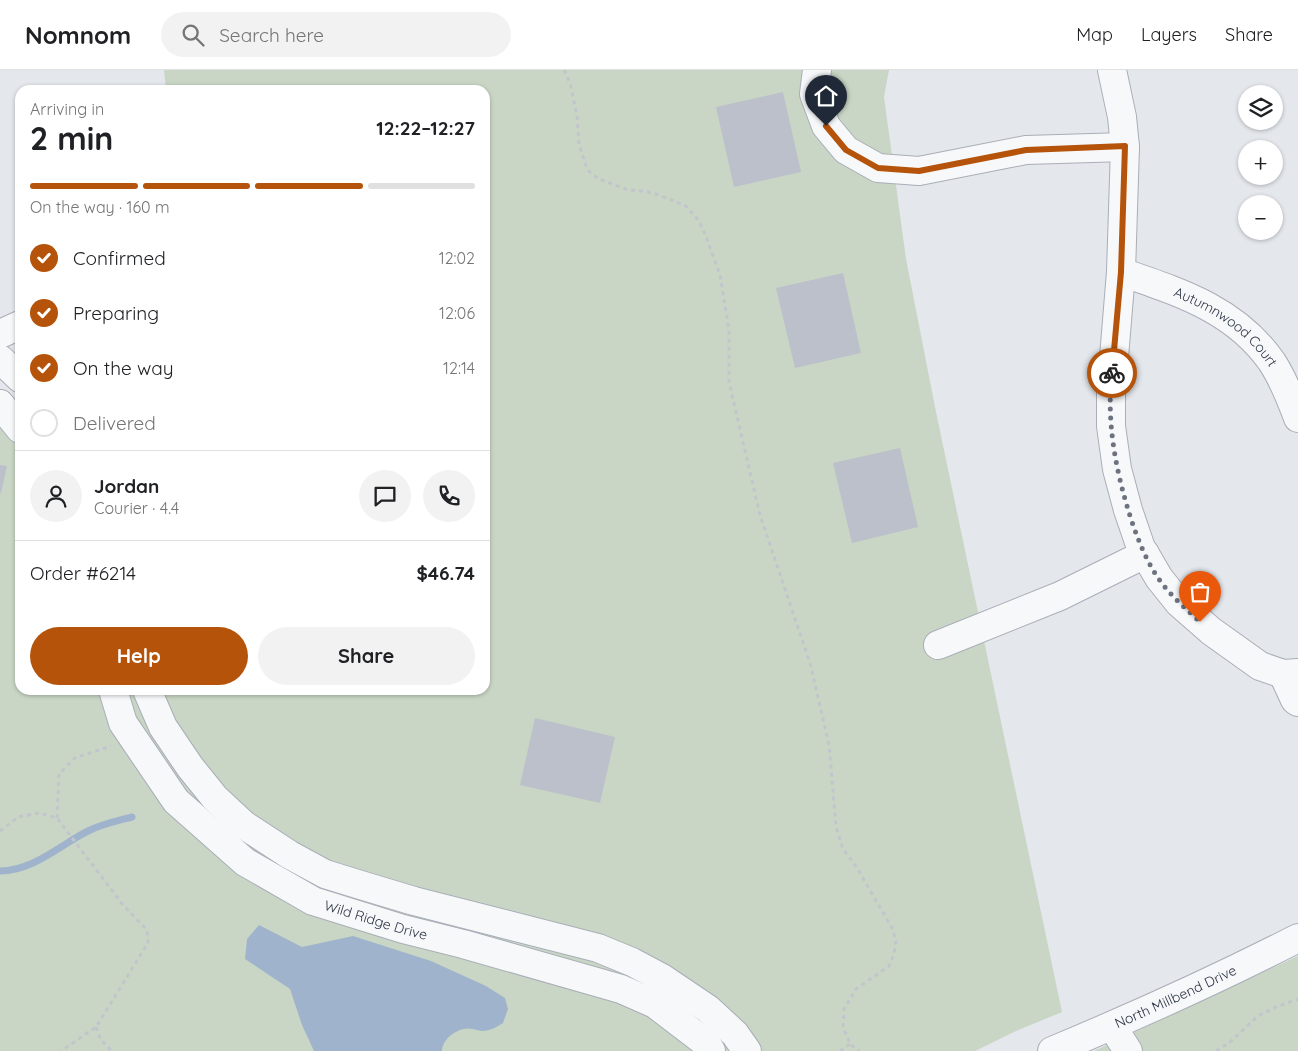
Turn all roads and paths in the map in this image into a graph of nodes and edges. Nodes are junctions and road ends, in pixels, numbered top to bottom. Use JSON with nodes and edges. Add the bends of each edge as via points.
{"nodes":[{"id":1,"x":564,"y":70,"type":"edge"},
{"id":2,"x":817,"y":70,"type":"edge"},
{"id":3,"x":1112,"y":70,"type":"edge"},
{"id":4,"x":1125,"y":146,"type":"junction"},
{"id":5,"x":1121,"y":272,"type":"junction"},
{"id":6,"x":15,"y":327,"type":"edge"},
{"id":7,"x":0,"y":334,"type":"edge"},
{"id":8,"x":0,"y":359,"type":"edge"},
{"id":9,"x":15,"y":373,"type":"edge"},
{"id":10,"x":0,"y":404,"type":"edge"},
{"id":11,"x":1298,"y":418,"type":"edge"},
{"id":12,"x":15,"y":423,"type":"edge"},
{"id":13,"x":1145,"y":554,"type":"junction"},
{"id":14,"x":938,"y":645,"type":"dead end"},
{"id":15,"x":1293,"y":668,"type":"edge"},
{"id":16,"x":115,"y":695,"type":"edge"},
{"id":17,"x":150,"y":695,"type":"edge"},
{"id":18,"x":1298,"y":702,"type":"edge"},
{"id":19,"x":133,"y":738,"type":"junction"},
{"id":20,"x":56,"y":818,"type":"junction"},
{"id":21,"x":0,"y":831,"type":"edge"},
{"id":22,"x":414,"y":901,"type":"junction"},
{"id":23,"x":404,"y":929,"type":"junction"},
{"id":24,"x":1298,"y":938,"type":"edge"},
{"id":25,"x":1298,"y":999,"type":"edge"},
{"id":26,"x":1112,"y":1026,"type":"junction"},
{"id":27,"x":96,"y":1027,"type":"junction"},
{"id":28,"x":850,"y":1044,"type":"junction"},
{"id":29,"x":61,"y":1051,"type":"edge"},
{"id":30,"x":112,"y":1051,"type":"edge"},
{"id":31,"x":711,"y":1051,"type":"edge"},
{"id":32,"x":747,"y":1051,"type":"edge"},
{"id":33,"x":840,"y":1051,"type":"edge"},
{"id":34,"x":859,"y":1051,"type":"edge"},
{"id":35,"x":1052,"y":1051,"type":"edge"},
{"id":36,"x":1128,"y":1051,"type":"edge"},
{"id":37,"x":1216,"y":1051,"type":"edge"}],
"edges":[{"from":1,"to":28,"type":"path","via":[[570,84],[579,144],[587,169],[602,180],[628,190],[644,191],[686,206],[707,239],[720,275],[729,330],[730,382],[760,515],[810,662],[829,745],[836,827],[843,849],[892,928],[896,941],[889,966],[856,990],[844,1009],[843,1027]]},
{"from":2,"to":4,"type":"street","via":[[814,94],[826,126],[846,150],[878,168],[919,171],[1026,150]]},
{"from":3,"to":4,"type":"street"},
{"from":4,"to":5,"type":"street"},
{"from":5,"to":11,"type":"street","name":"Autumnwood Court","via":[[1180,292],[1235,323],[1272,363]]},
{"from":5,"to":13,"type":"street","via":[[1111,426],[1128,510]]},
{"from":6,"to":7,"type":"street"},
{"from":8,"to":9,"type":"street"},
{"from":10,"to":12,"type":"street"},
{"from":13,"to":14,"type":"street","via":[[1060,596]]},
{"from":13,"to":15,"type":"street","via":[[1179,603],[1210,632],[1260,666]]},
{"from":15,"to":18,"type":"street","via":[[1295,700]]},
{"from":16,"to":19,"type":"street","name":"Wild Ridge Drive","via":[[123,723]]},
{"from":17,"to":22,"type":"street","name":"Wild Ridge Drive","via":[[163,727],[190,767],[244,824],[325,874]]},
{"from":19,"to":20,"type":"path","via":[[75,758],[59,774]]},
{"from":19,"to":23,"type":"street","name":"Wild Ridge Drive","via":[[176,801],[245,862],[313,901]]},
{"from":20,"to":21,"type":"path","via":[[39,813],[18,817]]},
{"from":20,"to":27,"type":"path","via":[[124,906],[147,930],[148,944]]},
{"from":22,"to":23,"type":"street"},
{"from":22,"to":32,"type":"street","name":"Wild Ridge Drive","via":[[598,948],[632,962],[708,1009],[735,1034]]},
{"from":23,"to":31,"type":"street","name":"Wild Ridge Drive","via":[[621,989],[655,1004],[706,1043]]},
{"from":24,"to":26,"type":"street","name":"North Millbend Drive"},
{"from":25,"to":37,"type":"path","via":[[1258,1016]]},
{"from":26,"to":35,"type":"street","name":"North Millbend Drive"},
{"from":26,"to":36,"type":"street"},
{"from":27,"to":29,"type":"path"},
{"from":27,"to":30,"type":"path"},
{"from":28,"to":33,"type":"path"},
{"from":28,"to":34,"type":"path"}]}
